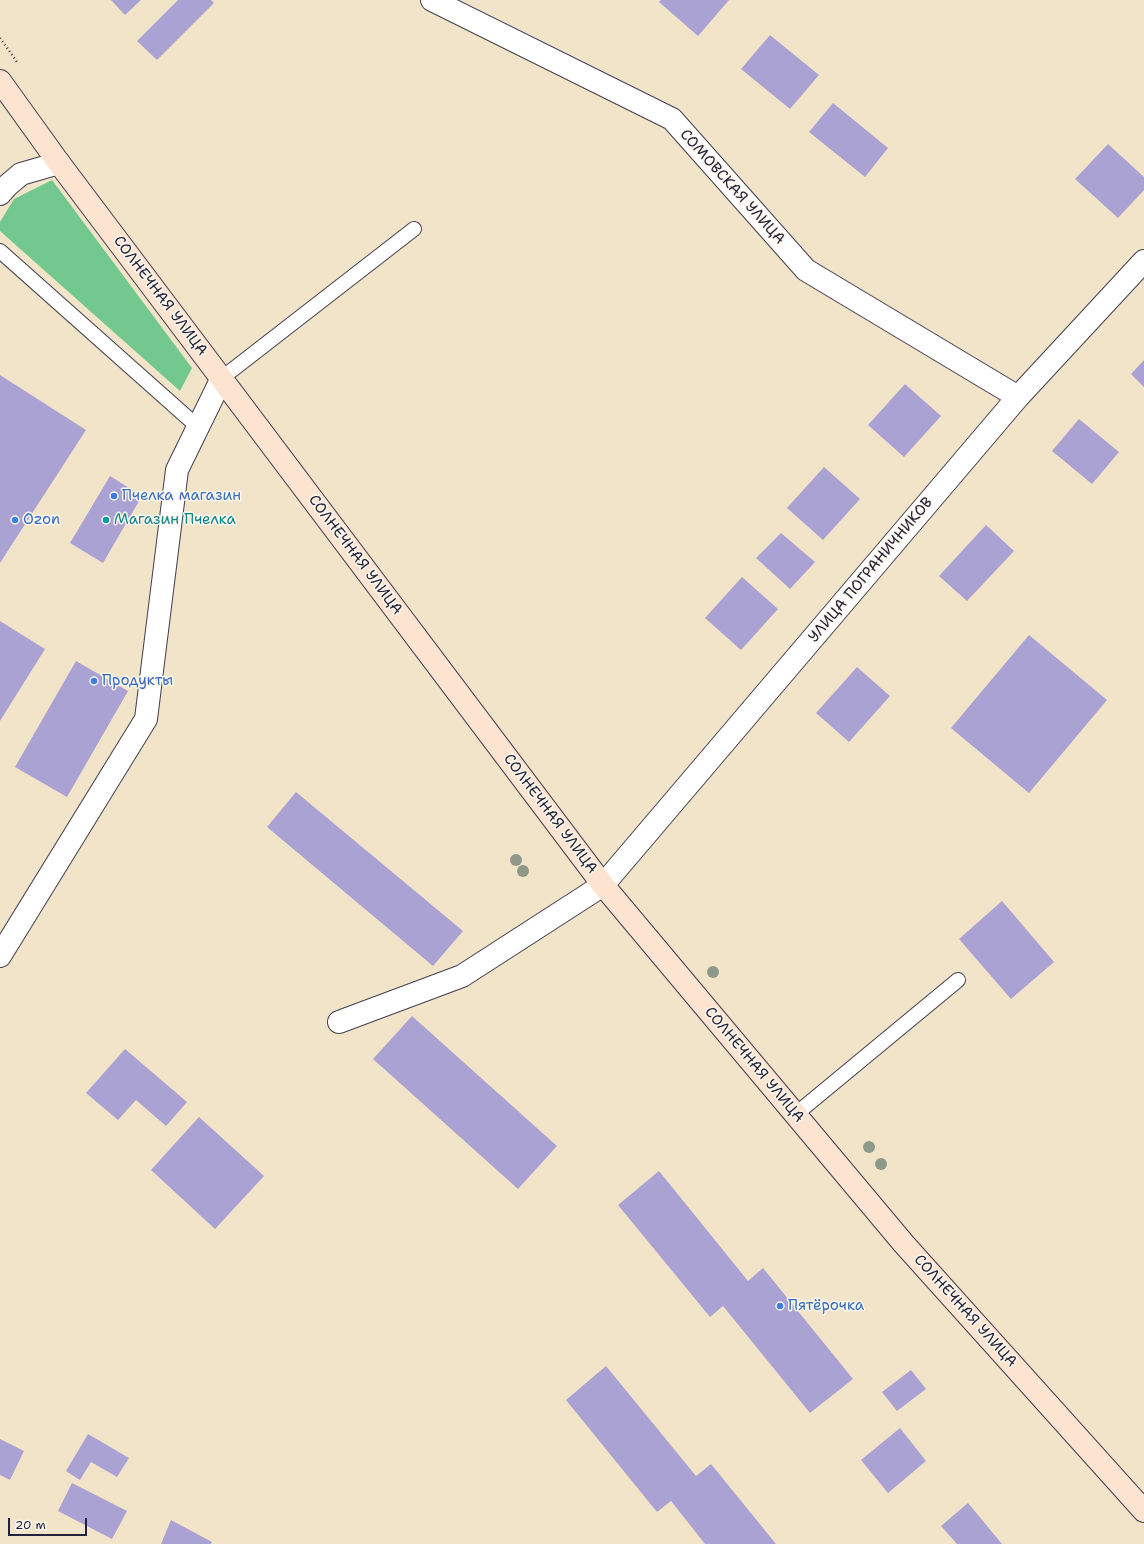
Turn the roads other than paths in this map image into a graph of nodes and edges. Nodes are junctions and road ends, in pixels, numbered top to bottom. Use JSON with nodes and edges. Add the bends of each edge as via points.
{"nodes":[{"id":1,"x":432,"y":0,"type":"edge"},
{"id":2,"x":0,"y":81,"type":"edge"},
{"id":3,"x":59,"y":163,"type":"junction"},
{"id":4,"x":0,"y":194,"type":"edge"},
{"id":5,"x":414,"y":229,"type":"dead end"},
{"id":6,"x":0,"y":251,"type":"edge"},
{"id":7,"x":1144,"y":261,"type":"edge"},
{"id":8,"x":222,"y":378,"type":"junction"},
{"id":9,"x":1018,"y":397,"type":"junction"},
{"id":10,"x":198,"y":427,"type":"junction"},
{"id":11,"x":603,"y":885,"type":"junction"},
{"id":12,"x":0,"y":956,"type":"edge"},
{"id":13,"x":958,"y":980,"type":"dead end"},
{"id":14,"x":339,"y":1022,"type":"dead end"},
{"id":15,"x":796,"y":1114,"type":"junction"},
{"id":16,"x":1144,"y":1511,"type":"edge"}],
"edges":[{"from":1,"to":9,"type":"street","name":"СОМОВСКАЯ УЛИЦА","via":[[672,119],[806,270]]},
{"from":2,"to":3,"type":"street","name":"СОЛНЕЧНАЯ УЛИЦА"},
{"from":3,"to":4,"type":"street","via":[[21,174]]},
{"from":3,"to":8,"type":"street","name":"СОЛНЕЧНАЯ УЛИЦА"},
{"from":5,"to":8,"type":"lane"},
{"from":6,"to":10,"type":"lane"},
{"from":7,"to":9,"type":"street","name":"УЛИЦА ПОГРАНИЧНИКОВ"},
{"from":8,"to":10,"type":"street"},
{"from":8,"to":11,"type":"street","name":"СОЛНЕЧНАЯ УЛИЦА"},
{"from":9,"to":11,"type":"street","name":"УЛИЦА ПОГРАНИЧНИКОВ"},
{"from":10,"to":12,"type":"street","via":[[177,470],[146,719]]},
{"from":11,"to":14,"type":"street","name":"УЛИЦА ПОГРАНИЧНИКОВ","via":[[462,976]]},
{"from":11,"to":15,"type":"street","name":"СОЛНЕЧНАЯ УЛИЦА"},
{"from":13,"to":15,"type":"lane"},
{"from":15,"to":16,"type":"street","name":"СОЛНЕЧНАЯ УЛИЦА","via":[[904,1244]]}]}
